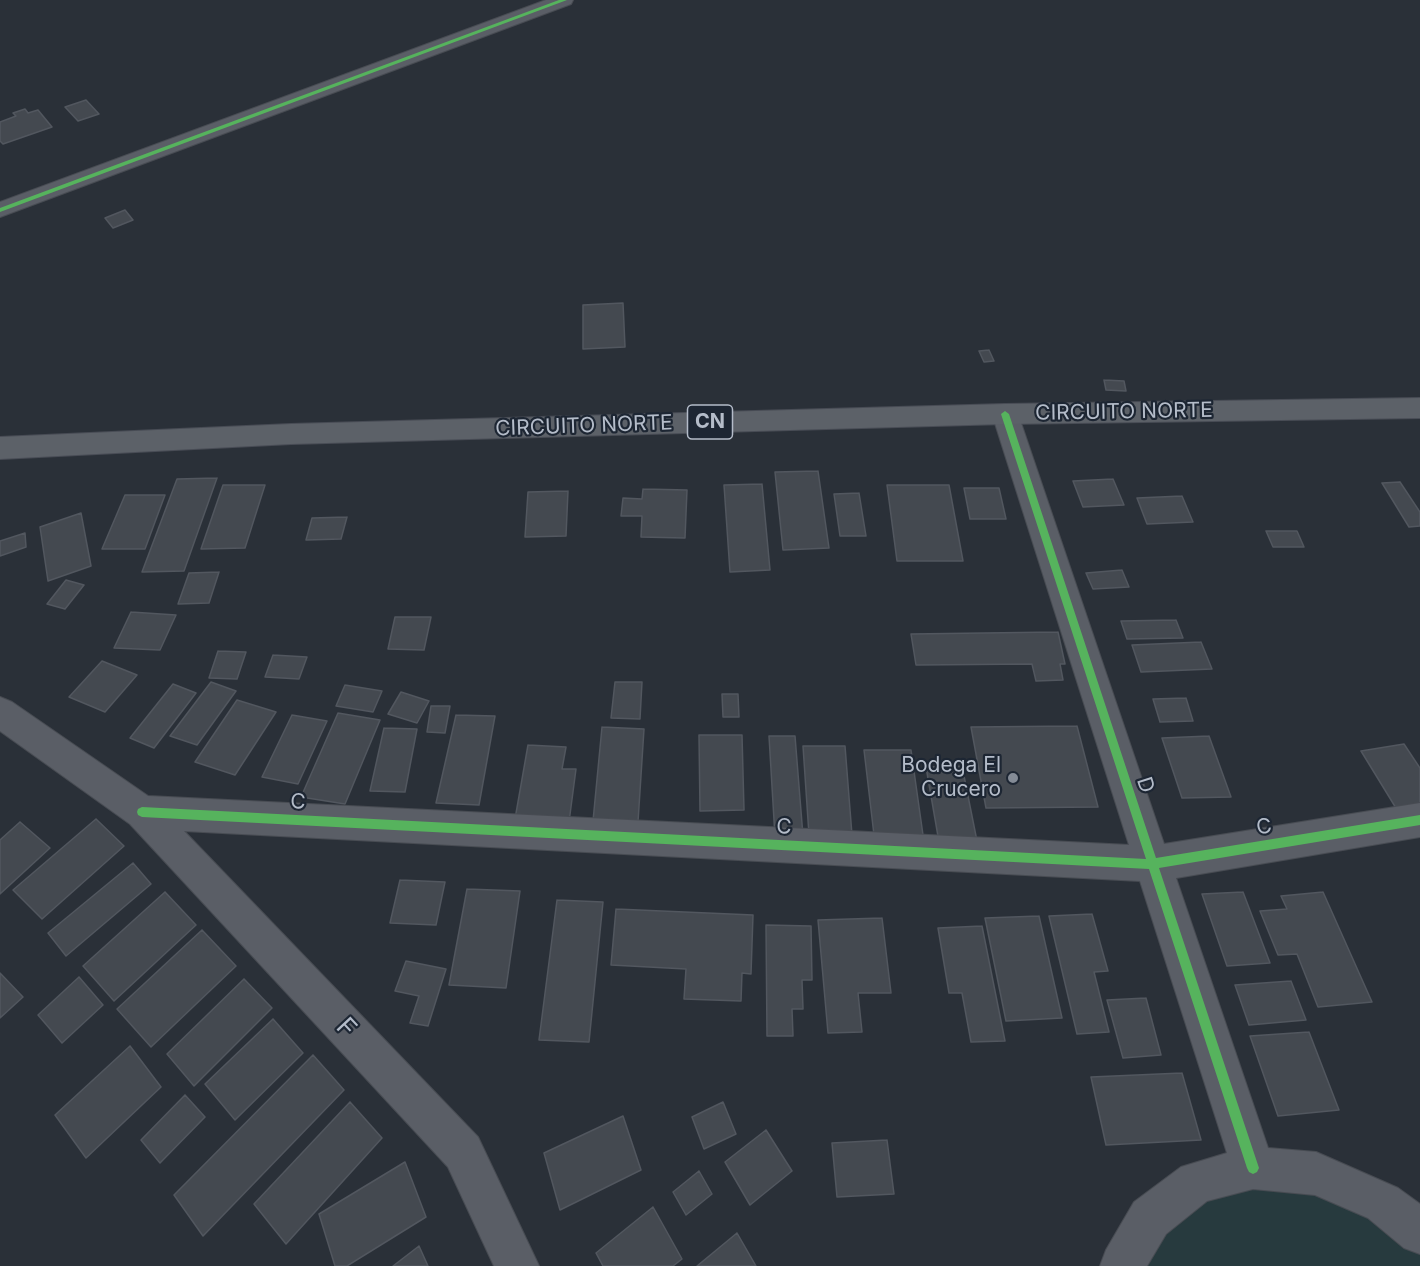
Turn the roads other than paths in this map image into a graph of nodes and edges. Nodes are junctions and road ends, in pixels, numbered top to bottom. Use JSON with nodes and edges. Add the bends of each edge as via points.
{"nodes":[{"id":1,"x":564,"y":0,"type":"edge"},
{"id":2,"x":205,"y":135,"type":"junction"},
{"id":3,"x":0,"y":210,"type":"edge"},
{"id":4,"x":0,"y":220,"type":"edge"},
{"id":5,"x":1420,"y":408,"type":"edge"},
{"id":6,"x":1005,"y":414,"type":"junction"},
{"id":7,"x":0,"y":448,"type":"edge"},
{"id":8,"x":0,"y":712,"type":"edge"},
{"id":9,"x":142,"y":812,"type":"junction"},
{"id":10,"x":1420,"y":820,"type":"edge"},
{"id":11,"x":1152,"y":864,"type":"junction"},
{"id":12,"x":1252,"y":1167,"type":"junction"},
{"id":13,"x":1420,"y":1232,"type":"edge"},
{"id":14,"x":517,"y":1266,"type":"edge"},
{"id":15,"x":1122,"y":1266,"type":"edge"}],
"edges":[{"from":1,"to":2,"type":"street"},
{"from":2,"to":3,"type":"street"},
{"from":2,"to":4,"type":"street"},
{"from":5,"to":6,"type":"main road","name":"CIRCUITO NORTE","number":"CN"},
{"from":6,"to":7,"type":"main road","name":"CIRCUITO NORTE","number":"CN","via":[[291,434]]},
{"from":6,"to":11,"type":"street","name":"D"},
{"from":8,"to":9,"type":"street"},
{"from":9,"to":11,"type":"street","name":"C"},
{"from":9,"to":14,"type":"street","name":"F","via":[[463,1152]]},
{"from":10,"to":11,"type":"street","name":"C"},
{"from":11,"to":12,"type":"street","name":"D"},
{"from":12,"to":13,"type":"street","via":[[1316,1174],[1383,1203]]},
{"from":12,"to":15,"type":"street","via":[[1196,1182],[1150,1218]]}]}
